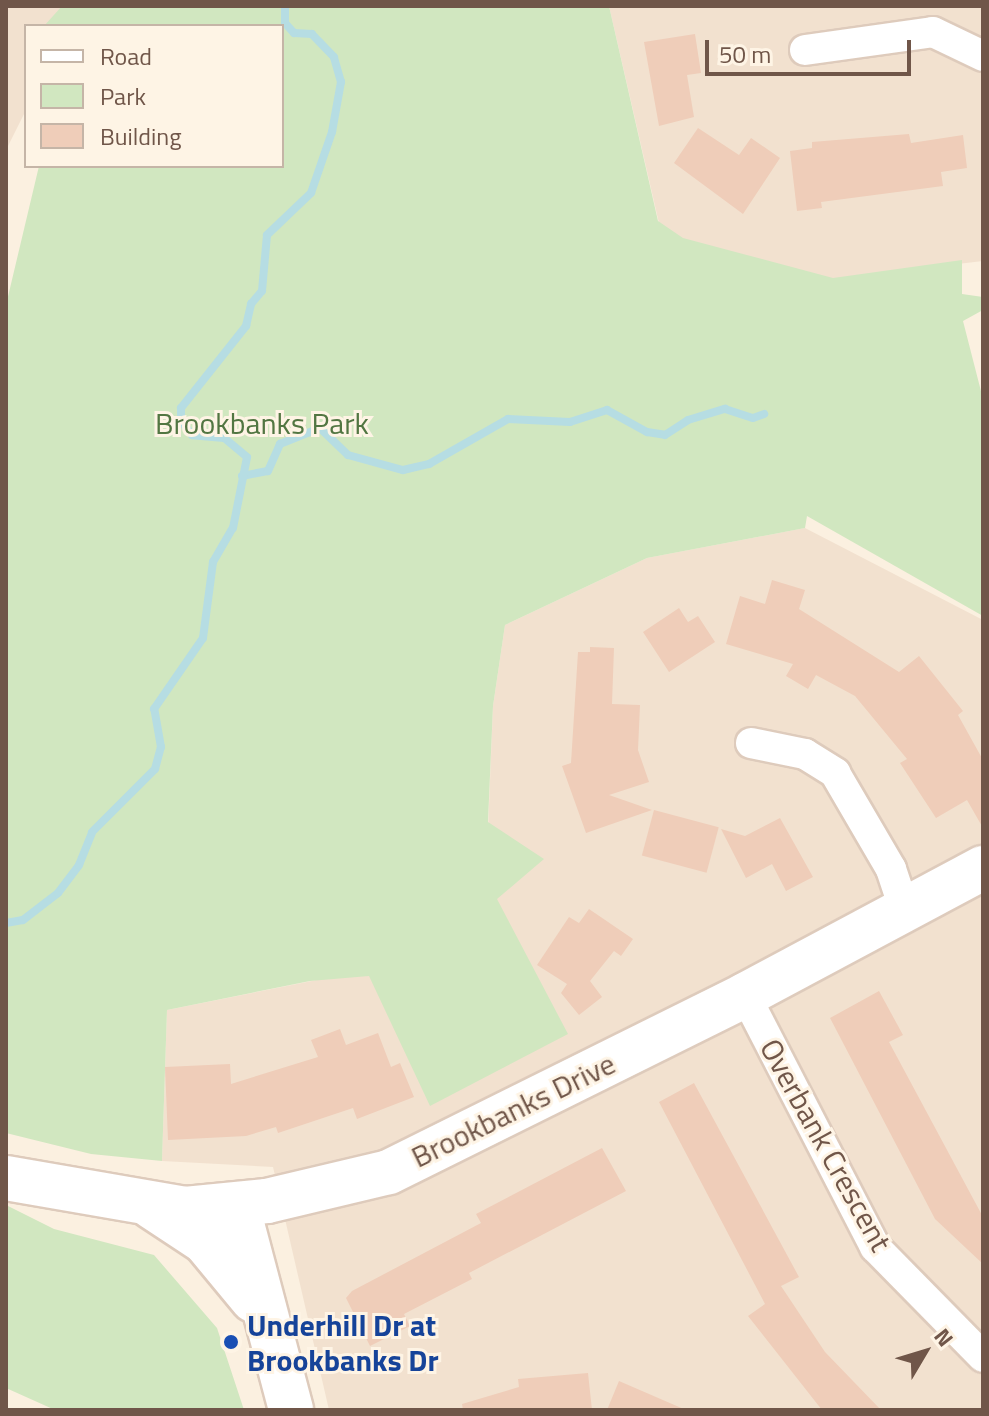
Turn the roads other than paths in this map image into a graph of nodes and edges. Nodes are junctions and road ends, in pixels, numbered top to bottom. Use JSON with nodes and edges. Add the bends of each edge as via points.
{"nodes":[{"id":1,"x":805,"y":50,"type":"dead end"},
{"id":2,"x":983,"y":56,"type":"edge"},
{"id":3,"x":751,"y":743,"type":"dead end"},
{"id":4,"x":983,"y":868,"type":"edge"},
{"id":5,"x":904,"y":908,"type":"junction"},
{"id":6,"x":745,"y":995,"type":"junction"},
{"id":7,"x":6,"y":1178,"type":"edge"},
{"id":8,"x":237,"y":1205,"type":"junction"},
{"id":9,"x":150,"y":1206,"type":"junction"},
{"id":10,"x":262,"y":1313,"type":"junction"},
{"id":11,"x":983,"y":1357,"type":"edge"},
{"id":12,"x":291,"y":1410,"type":"edge"}],
"edges":[{"from":1,"to":2,"type":"street","via":[[933,32]]},
{"from":3,"to":5,"type":"street","via":[[805,754],[835,773],[891,869]]},
{"from":4,"to":5,"type":"street","name":"Brookbanks Drive"},
{"from":5,"to":6,"type":"street","name":"Brookbanks Drive"},
{"from":6,"to":8,"type":"street","name":"Brookbanks Drive","via":[[389,1172]]},
{"from":6,"to":11,"type":"street","name":"Overbank Crescent","via":[[875,1247]]},
{"from":7,"to":9,"type":"street","name":"Brookbanks Drive"},
{"from":8,"to":9,"type":"street","name":"Brookbanks Drive"},
{"from":8,"to":10,"type":"street"},
{"from":9,"to":10,"type":"street","via":[[205,1242],[237,1274]]},
{"from":10,"to":12,"type":"street"}]}
